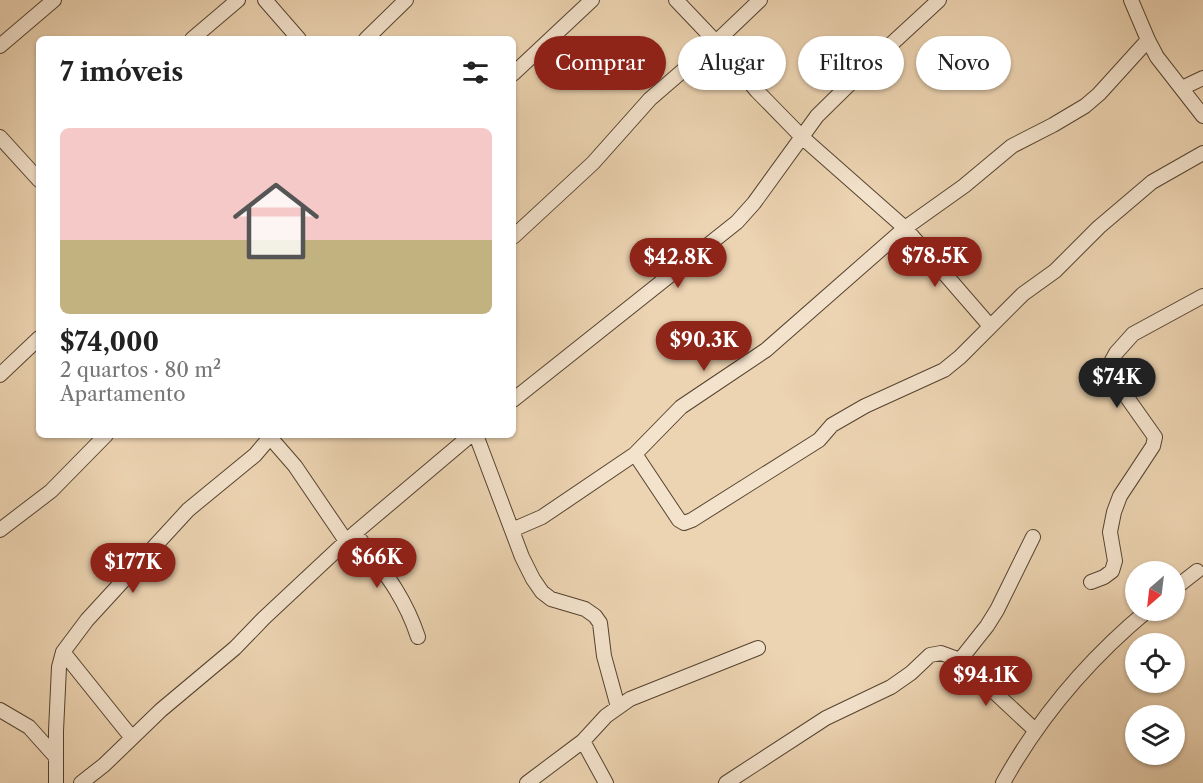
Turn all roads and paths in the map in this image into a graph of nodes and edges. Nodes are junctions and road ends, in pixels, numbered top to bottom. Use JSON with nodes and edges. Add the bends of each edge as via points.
{"nodes":[{"id":1,"x":54,"y":0,"type":"edge"},
{"id":2,"x":238,"y":0,"type":"edge"},
{"id":3,"x":265,"y":0,"type":"edge"},
{"id":4,"x":406,"y":0,"type":"edge"},
{"id":5,"x":592,"y":0,"type":"edge"},
{"id":6,"x":676,"y":0,"type":"edge"},
{"id":7,"x":760,"y":0,"type":"edge"},
{"id":8,"x":939,"y":0,"type":"edge"},
{"id":9,"x":1131,"y":0,"type":"edge"},
{"id":10,"x":196,"y":36,"type":"edge"},
{"id":11,"x":296,"y":36,"type":"edge"},
{"id":12,"x":369,"y":36,"type":"edge"},
{"id":13,"x":710,"y":36,"type":"edge"},
{"id":14,"x":722,"y":36,"type":"edge"},
{"id":15,"x":1148,"y":40,"type":"junction"},
{"id":16,"x":0,"y":46,"type":"edge"},
{"id":17,"x":516,"y":71,"type":"edge"},
{"id":18,"x":678,"y":75,"type":"edge"},
{"id":19,"x":1203,"y":78,"type":"edge"},
{"id":20,"x":1182,"y":88,"type":"junction"},
{"id":21,"x":756,"y":90,"type":"edge"},
{"id":22,"x":1203,"y":116,"type":"edge"},
{"id":23,"x":0,"y":137,"type":"edge"},
{"id":24,"x":803,"y":138,"type":"junction"},
{"id":25,"x":1203,"y":153,"type":"edge"},
{"id":26,"x":36,"y":174,"type":"edge"},
{"id":27,"x":906,"y":228,"type":"junction"},
{"id":28,"x":516,"y":234,"type":"edge"},
{"id":29,"x":1203,"y":296,"type":"edge"},
{"id":30,"x":990,"y":326,"type":"junction"},
{"id":31,"x":36,"y":341,"type":"edge"},
{"id":32,"x":0,"y":375,"type":"edge"},
{"id":33,"x":516,"y":398,"type":"edge"},
{"id":34,"x":103,"y":438,"type":"edge"},
{"id":35,"x":268,"y":438,"type":"edge"},
{"id":36,"x":272,"y":438,"type":"edge"},
{"id":37,"x":467,"y":438,"type":"edge"},
{"id":38,"x":477,"y":438,"type":"edge"},
{"id":39,"x":635,"y":454,"type":"junction"},
{"id":40,"x":0,"y":530,"type":"edge"},
{"id":41,"x":512,"y":530,"type":"junction"},
{"id":42,"x":351,"y":537,"type":"junction"},
{"id":43,"x":1033,"y":537,"type":"dead end"},
{"id":44,"x":1197,"y":571,"type":"dead end"},
{"id":45,"x":1185,"y":580,"type":"edge"},
{"id":46,"x":1091,"y":582,"type":"dead end"},
{"id":47,"x":1136,"y":621,"type":"edge"},
{"id":48,"x":418,"y":637,"type":"dead end"},
{"id":49,"x":758,"y":648,"type":"dead end"},
{"id":50,"x":63,"y":652,"type":"junction"},
{"id":51,"x":960,"y":660,"type":"junction"},
{"id":52,"x":618,"y":707,"type":"junction"},
{"id":53,"x":0,"y":710,"type":"edge"},
{"id":54,"x":1035,"y":730,"type":"junction"},
{"id":55,"x":132,"y":738,"type":"junction"},
{"id":56,"x":583,"y":741,"type":"junction"},
{"id":57,"x":55,"y":756,"type":"junction"},
{"id":58,"x":56,"y":783,"type":"edge"},
{"id":59,"x":81,"y":783,"type":"edge"},
{"id":60,"x":526,"y":783,"type":"edge"},
{"id":61,"x":606,"y":783,"type":"edge"},
{"id":62,"x":726,"y":783,"type":"edge"},
{"id":63,"x":1004,"y":783,"type":"edge"}],
"edges":[{"from":1,"to":16,"type":"street"},
{"from":2,"to":10,"type":"street"},
{"from":3,"to":11,"type":"street"},
{"from":4,"to":12,"type":"street"},
{"from":5,"to":17,"type":"street"},
{"from":6,"to":13,"type":"street"},
{"from":7,"to":14,"type":"street"},
{"from":8,"to":24,"type":"street","via":[[816,117]]},
{"from":9,"to":15,"type":"street"},
{"from":15,"to":20,"type":"street"},
{"from":15,"to":27,"type":"street","via":[[1085,106],[1012,146]]},
{"from":18,"to":28,"type":"street","via":[[650,99],[593,163]]},
{"from":19,"to":20,"type":"street"},
{"from":20,"to":22,"type":"street"},
{"from":21,"to":24,"type":"street"},
{"from":23,"to":26,"type":"street"},
{"from":24,"to":27,"type":"street"},
{"from":24,"to":33,"type":"street","via":[[754,204],[722,236]]},
{"from":25,"to":30,"type":"street","via":[[1152,182]]},
{"from":27,"to":30,"type":"street"},
{"from":27,"to":39,"type":"street","via":[[766,350],[681,407]]},
{"from":29,"to":46,"type":"street","via":[[1133,334],[1110,364],[1114,379],[1155,437],[1114,512],[1110,532],[1115,561],[1112,571]]},
{"from":30,"to":39,"type":"street","via":[[944,370],[832,425],[819,440],[684,523]]},
{"from":31,"to":32,"type":"street"},
{"from":34,"to":40,"type":"street","via":[[51,491]]},
{"from":35,"to":50,"type":"street","via":[[255,455],[188,510],[87,620]]},
{"from":36,"to":42,"type":"street"},
{"from":37,"to":42,"type":"street"},
{"from":38,"to":41,"type":"street"},
{"from":39,"to":41,"type":"street","via":[[542,518]]},
{"from":41,"to":52,"type":"street","via":[[542,592],[551,599],[585,609],[600,623],[603,656]]},
{"from":42,"to":48,"type":"street","via":[[399,591]]},
{"from":42,"to":55,"type":"street","via":[[235,648]]},
{"from":43,"to":51,"type":"street","via":[[997,610]]},
{"from":44,"to":45,"type":"street"},
{"from":47,"to":54,"type":"street","via":[[1092,660]]},
{"from":49,"to":52,"type":"street"},
{"from":50,"to":55,"type":"street"},
{"from":50,"to":57,"type":"street"},
{"from":51,"to":54,"type":"street"},
{"from":51,"to":62,"type":"street","via":[[941,653],[930,655],[891,687],[826,718]]},
{"from":52,"to":56,"type":"street"},
{"from":53,"to":57,"type":"street","via":[[29,727]]},
{"from":54,"to":63,"type":"street"},
{"from":55,"to":59,"type":"street"},
{"from":56,"to":60,"type":"street"},
{"from":56,"to":61,"type":"street"},
{"from":57,"to":58,"type":"street"}]}
